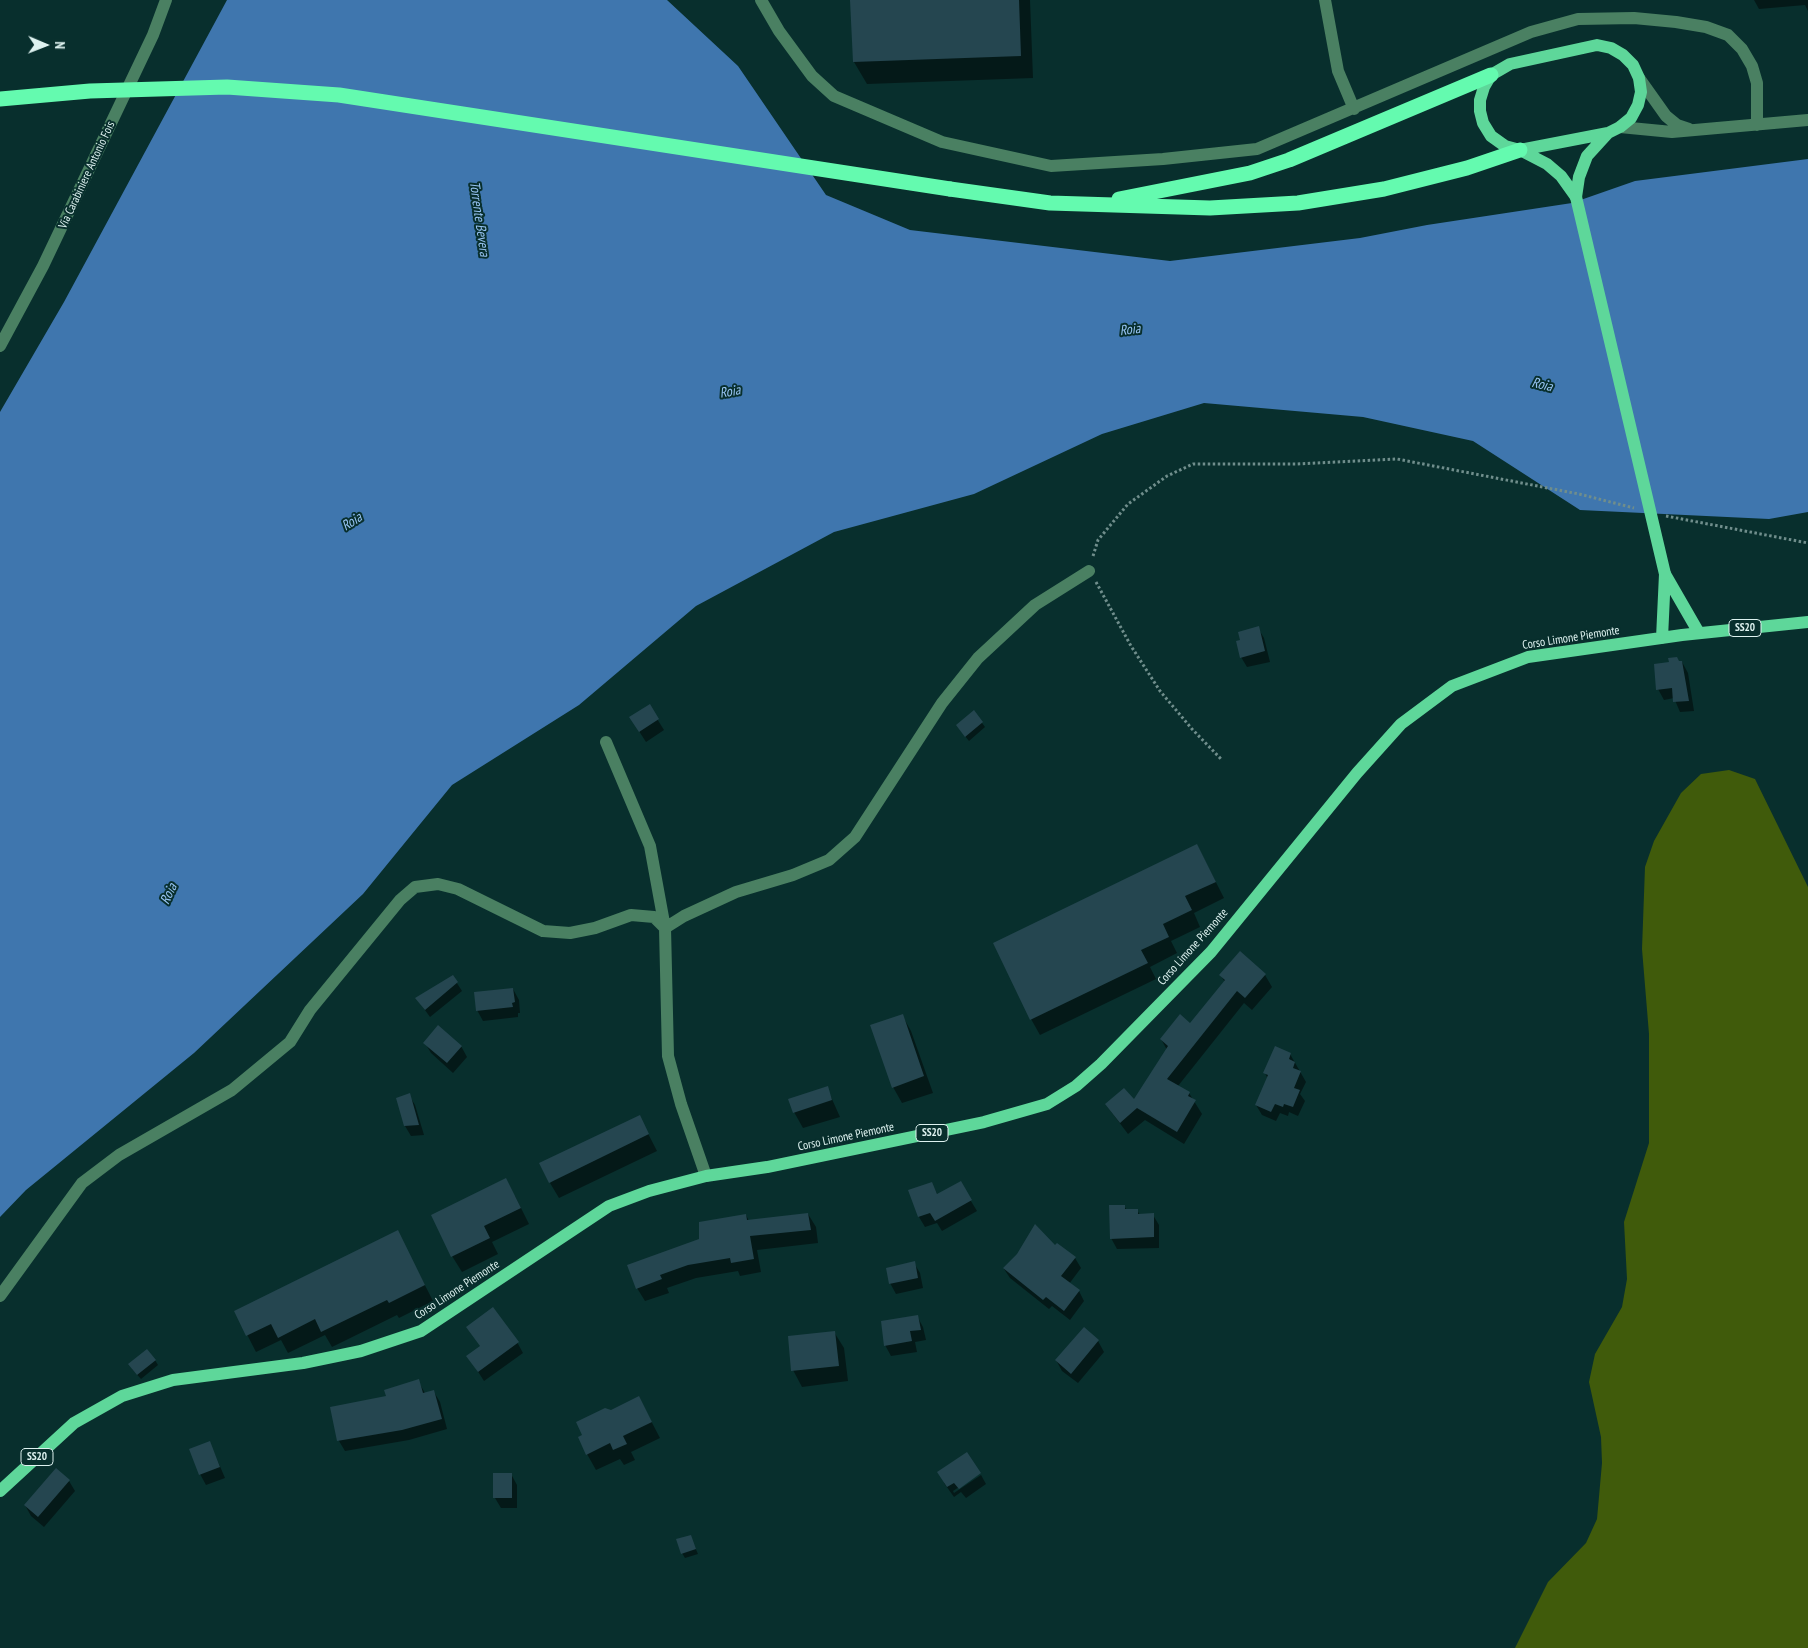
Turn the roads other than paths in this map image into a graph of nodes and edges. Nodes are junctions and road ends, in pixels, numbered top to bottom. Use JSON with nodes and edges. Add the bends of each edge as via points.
{"nodes":[{"id":1,"x":166,"y":0,"type":"edge"},
{"id":2,"x":762,"y":0,"type":"edge"},
{"id":3,"x":1325,"y":0,"type":"edge"},
{"id":4,"x":1491,"y":75,"type":"junction"},
{"id":5,"x":1639,"y":78,"type":"junction"},
{"id":6,"x":0,"y":99,"type":"edge"},
{"id":7,"x":1354,"y":108,"type":"junction"},
{"id":8,"x":1808,"y":120,"type":"edge"},
{"id":9,"x":1757,"y":125,"type":"junction"},
{"id":10,"x":1620,"y":127,"type":"junction"},
{"id":11,"x":1692,"y":130,"type":"junction"},
{"id":12,"x":1608,"y":133,"type":"junction"},
{"id":13,"x":1520,"y":150,"type":"junction"},
{"id":14,"x":1576,"y":197,"type":"junction"},
{"id":15,"x":1091,"y":204,"type":"junction"},
{"id":16,"x":0,"y":346,"type":"edge"},
{"id":17,"x":1089,"y":571,"type":"road end"},
{"id":18,"x":1665,"y":574,"type":"junction"},
{"id":19,"x":1808,"y":622,"type":"edge"},
{"id":20,"x":1699,"y":633,"type":"junction"},
{"id":21,"x":1662,"y":638,"type":"junction"},
{"id":22,"x":606,"y":742,"type":"dead end"},
{"id":23,"x":665,"y":928,"type":"junction"},
{"id":24,"x":706,"y":1176,"type":"junction"},
{"id":25,"x":0,"y":1296,"type":"edge"},
{"id":26,"x":0,"y":1491,"type":"edge"}],
"edges":[{"from":1,"to":16,"type":"street","name":"Via Carabiniere Antonio Fois","via":[[153,35],[43,266]]},
{"from":2,"to":7,"type":"street","via":[[784,39],[812,76],[834,96],[942,142],[1051,166],[1164,160],[1257,149]]},
{"from":3,"to":7,"type":"street","via":[[1338,71]]},
{"from":4,"to":5,"type":"main road","via":[[1510,64],[1597,45],[1624,55]]},
{"from":4,"to":13,"type":"main road","via":[[1480,100],[1483,123],[1498,142]]},
{"from":4,"to":15,"type":"highway","via":[[1289,160],[1209,182]]},
{"from":5,"to":10,"type":"main road","via":[[1638,106]]},
{"from":5,"to":11,"type":"street","via":[[1666,116],[1677,125]]},
{"from":6,"to":15,"type":"highway","bridge":true,"via":[[90,91],[226,87],[339,95],[950,189],[1050,203]]},
{"from":7,"to":9,"type":"street","via":[[1532,32],[1578,19],[1634,18],[1706,27],[1728,35],[1752,66],[1757,83]]},
{"from":8,"to":9,"type":"street"},
{"from":9,"to":11,"type":"street"},
{"from":10,"to":11,"type":"street"},
{"from":10,"to":12,"type":"main road"},
{"from":12,"to":13,"type":"main road"},
{"from":12,"to":14,"type":"main road","via":[[1587,156]]},
{"from":13,"to":14,"type":"main road","via":[[1547,164],[1561,176]]},
{"from":13,"to":15,"type":"highway","via":[[1467,168],[1384,189],[1298,203],[1210,208]]},
{"from":14,"to":18,"type":"main road","bridge":true},
{"from":17,"to":23,"type":"street","via":[[1035,605],[978,658],[942,703],[854,838],[830,860],[736,892]]},
{"from":18,"to":20,"type":"main road"},
{"from":18,"to":21,"type":"main road"},
{"from":19,"to":20,"type":"main road","number":"SS20"},
{"from":20,"to":21,"type":"main road","name":"Corso Limone Piemonte","number":"SS20"},
{"from":21,"to":24,"type":"main road","name":"Corso Limone Piemonte","number":"SS20","via":[[1528,658],[1452,686],[1401,724],[1211,952],[1101,1064],[1076,1086],[1047,1104],[984,1122],[767,1168]]},
{"from":22,"to":23,"type":"street","via":[[650,846]]},
{"from":23,"to":24,"type":"street","via":[[668,1056]]},
{"from":23,"to":25,"type":"street","via":[[654,917],[631,915],[570,933],[543,932],[458,889],[438,884],[415,887],[400,900],[315,1003],[290,1042],[232,1090],[119,1155],[82,1184]]},
{"from":24,"to":26,"type":"main road","name":"Corso Limone Piemonte","number":"SS20","via":[[649,1191],[609,1206],[421,1331],[361,1351],[303,1363],[173,1380],[122,1396],[74,1423]]}]}
